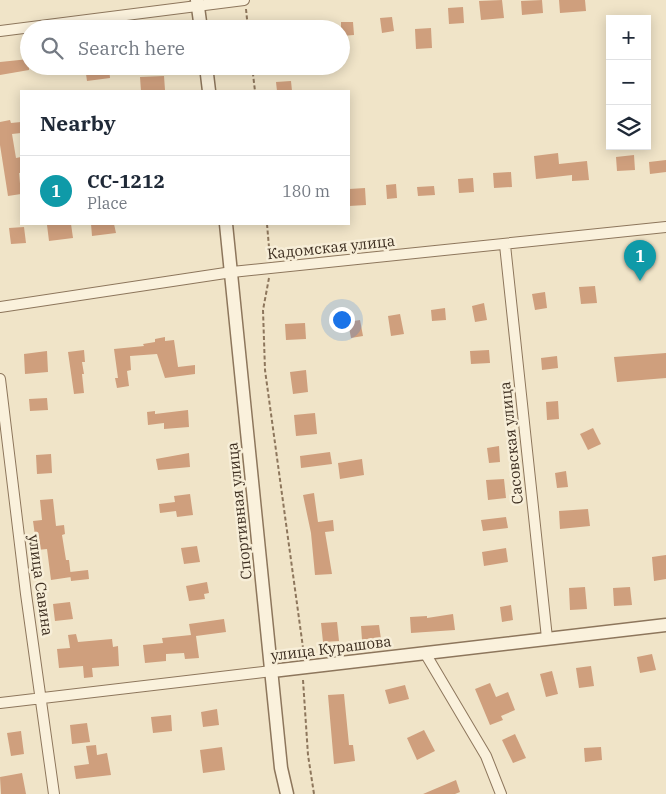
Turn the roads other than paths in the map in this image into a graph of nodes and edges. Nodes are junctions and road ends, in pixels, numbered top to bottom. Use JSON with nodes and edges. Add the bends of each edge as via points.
{"nodes":[{"id":1,"x":245,"y":0,"type":"edge"},
{"id":2,"x":197,"y":2,"type":"edge"},
{"id":3,"x":75,"y":20,"type":"edge"},
{"id":4,"x":200,"y":20,"type":"edge"},
{"id":5,"x":20,"y":28,"type":"edge"},
{"id":6,"x":0,"y":31,"type":"edge"},
{"id":7,"x":207,"y":75,"type":"edge"},
{"id":8,"x":209,"y":90,"type":"edge"},
{"id":9,"x":226,"y":225,"type":"edge"},
{"id":10,"x":666,"y":227,"type":"edge"},
{"id":11,"x":505,"y":245,"type":"junction"},
{"id":12,"x":232,"y":272,"type":"junction"},
{"id":13,"x":0,"y":307,"type":"edge"},
{"id":14,"x":0,"y":379,"type":"edge"},
{"id":15,"x":666,"y":625,"type":"edge"},
{"id":16,"x":547,"y":638,"type":"junction"},
{"id":17,"x":425,"y":653,"type":"junction"},
{"id":18,"x":272,"y":671,"type":"junction"},
{"id":19,"x":42,"y":696,"type":"junction"},
{"id":20,"x":0,"y":703,"type":"edge"},
{"id":21,"x":54,"y":794,"type":"edge"},
{"id":22,"x":287,"y":794,"type":"edge"},
{"id":23,"x":501,"y":794,"type":"edge"}],
"edges":[{"from":1,"to":2,"type":"street"},
{"from":2,"to":3,"type":"street"},
{"from":2,"to":4,"type":"street"},
{"from":5,"to":6,"type":"street"},
{"from":7,"to":8,"type":"street"},
{"from":9,"to":12,"type":"street","name":"Спортивная улица"},
{"from":10,"to":11,"type":"street","name":"Кадомская улица"},
{"from":11,"to":12,"type":"street","name":"Кадомская улица"},
{"from":11,"to":16,"type":"street","name":"Сасовская улица"},
{"from":12,"to":13,"type":"street","name":"Кадомская улица"},
{"from":12,"to":18,"type":"street","name":"Спортивная улица"},
{"from":14,"to":19,"type":"street","name":"улица Савина"},
{"from":15,"to":16,"type":"street","name":"улица Курашова"},
{"from":16,"to":17,"type":"street","name":"улица Курашова"},
{"from":17,"to":18,"type":"street","name":"улица Курашова"},
{"from":17,"to":23,"type":"street","via":[[486,756]]},
{"from":18,"to":19,"type":"street","name":"улица Курашова"},
{"from":18,"to":22,"type":"street","name":"Спортивная улица","via":[[281,768]]},
{"from":19,"to":20,"type":"street","name":"улица Курашова"},
{"from":19,"to":21,"type":"street","name":"улица Савина"}]}
